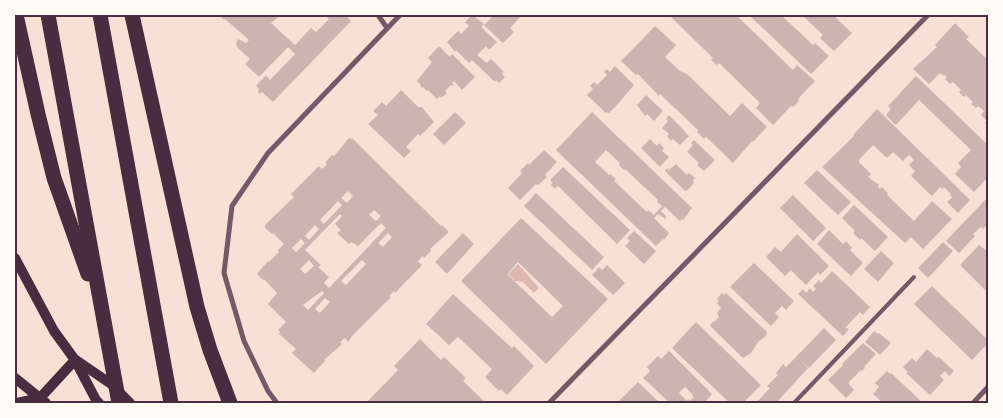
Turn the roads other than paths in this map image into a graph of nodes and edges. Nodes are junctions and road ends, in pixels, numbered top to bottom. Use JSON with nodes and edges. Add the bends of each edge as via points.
{"nodes":[{"id":1,"x":16,"y":15,"type":"edge"},
{"id":2,"x":48,"y":15,"type":"edge"},
{"id":3,"x":100,"y":15,"type":"edge"},
{"id":4,"x":132,"y":15,"type":"edge"},
{"id":5,"x":378,"y":15,"type":"edge"},
{"id":6,"x":400,"y":15,"type":"edge"},
{"id":7,"x":928,"y":15,"type":"edge"},
{"id":8,"x":388,"y":28,"type":"junction"},
{"id":9,"x":15,"y":258,"type":"edge"},
{"id":10,"x":914,"y":277,"type":"dead end"},
{"id":11,"x":102,"y":308,"type":"junction"},
{"id":12,"x":75,"y":360,"type":"junction"},
{"id":13,"x":15,"y":378,"type":"edge"},
{"id":14,"x":988,"y":387,"type":"edge"},
{"id":15,"x":42,"y":401,"type":"edge"},
{"id":16,"x":17,"y":403,"type":"edge"},
{"id":17,"x":99,"y":403,"type":"edge"},
{"id":18,"x":119,"y":403,"type":"edge"},
{"id":19,"x":130,"y":403,"type":"edge"},
{"id":20,"x":171,"y":403,"type":"edge"},
{"id":21,"x":230,"y":403,"type":"edge"},
{"id":22,"x":277,"y":403,"type":"edge"},
{"id":23,"x":549,"y":403,"type":"edge"},
{"id":24,"x":794,"y":403,"type":"edge"},
{"id":25,"x":973,"y":403,"type":"edge"}],
"edges":[{"from":1,"to":11,"type":"highway","via":[[54,178]]},
{"from":2,"to":11,"type":"highway"},
{"from":3,"to":20,"type":"highway"},
{"from":4,"to":21,"type":"highway","via":[[197,307]]},
{"from":5,"to":8,"type":"street"},
{"from":6,"to":8,"type":"street"},
{"from":7,"to":23,"type":"street"},
{"from":8,"to":22,"type":"street","via":[[268,153],[232,206],[224,273],[244,341]]},
{"from":9,"to":12,"type":"main road","via":[[54,331]]},
{"from":10,"to":24,"type":"lane"},
{"from":11,"to":18,"type":"highway"},
{"from":12,"to":15,"type":"main road"},
{"from":12,"to":17,"type":"main road"},
{"from":12,"to":19,"type":"main road","via":[[111,384]]},
{"from":13,"to":15,"type":"main road"},
{"from":14,"to":25,"type":"street"},
{"from":15,"to":16,"type":"main road"}]}
